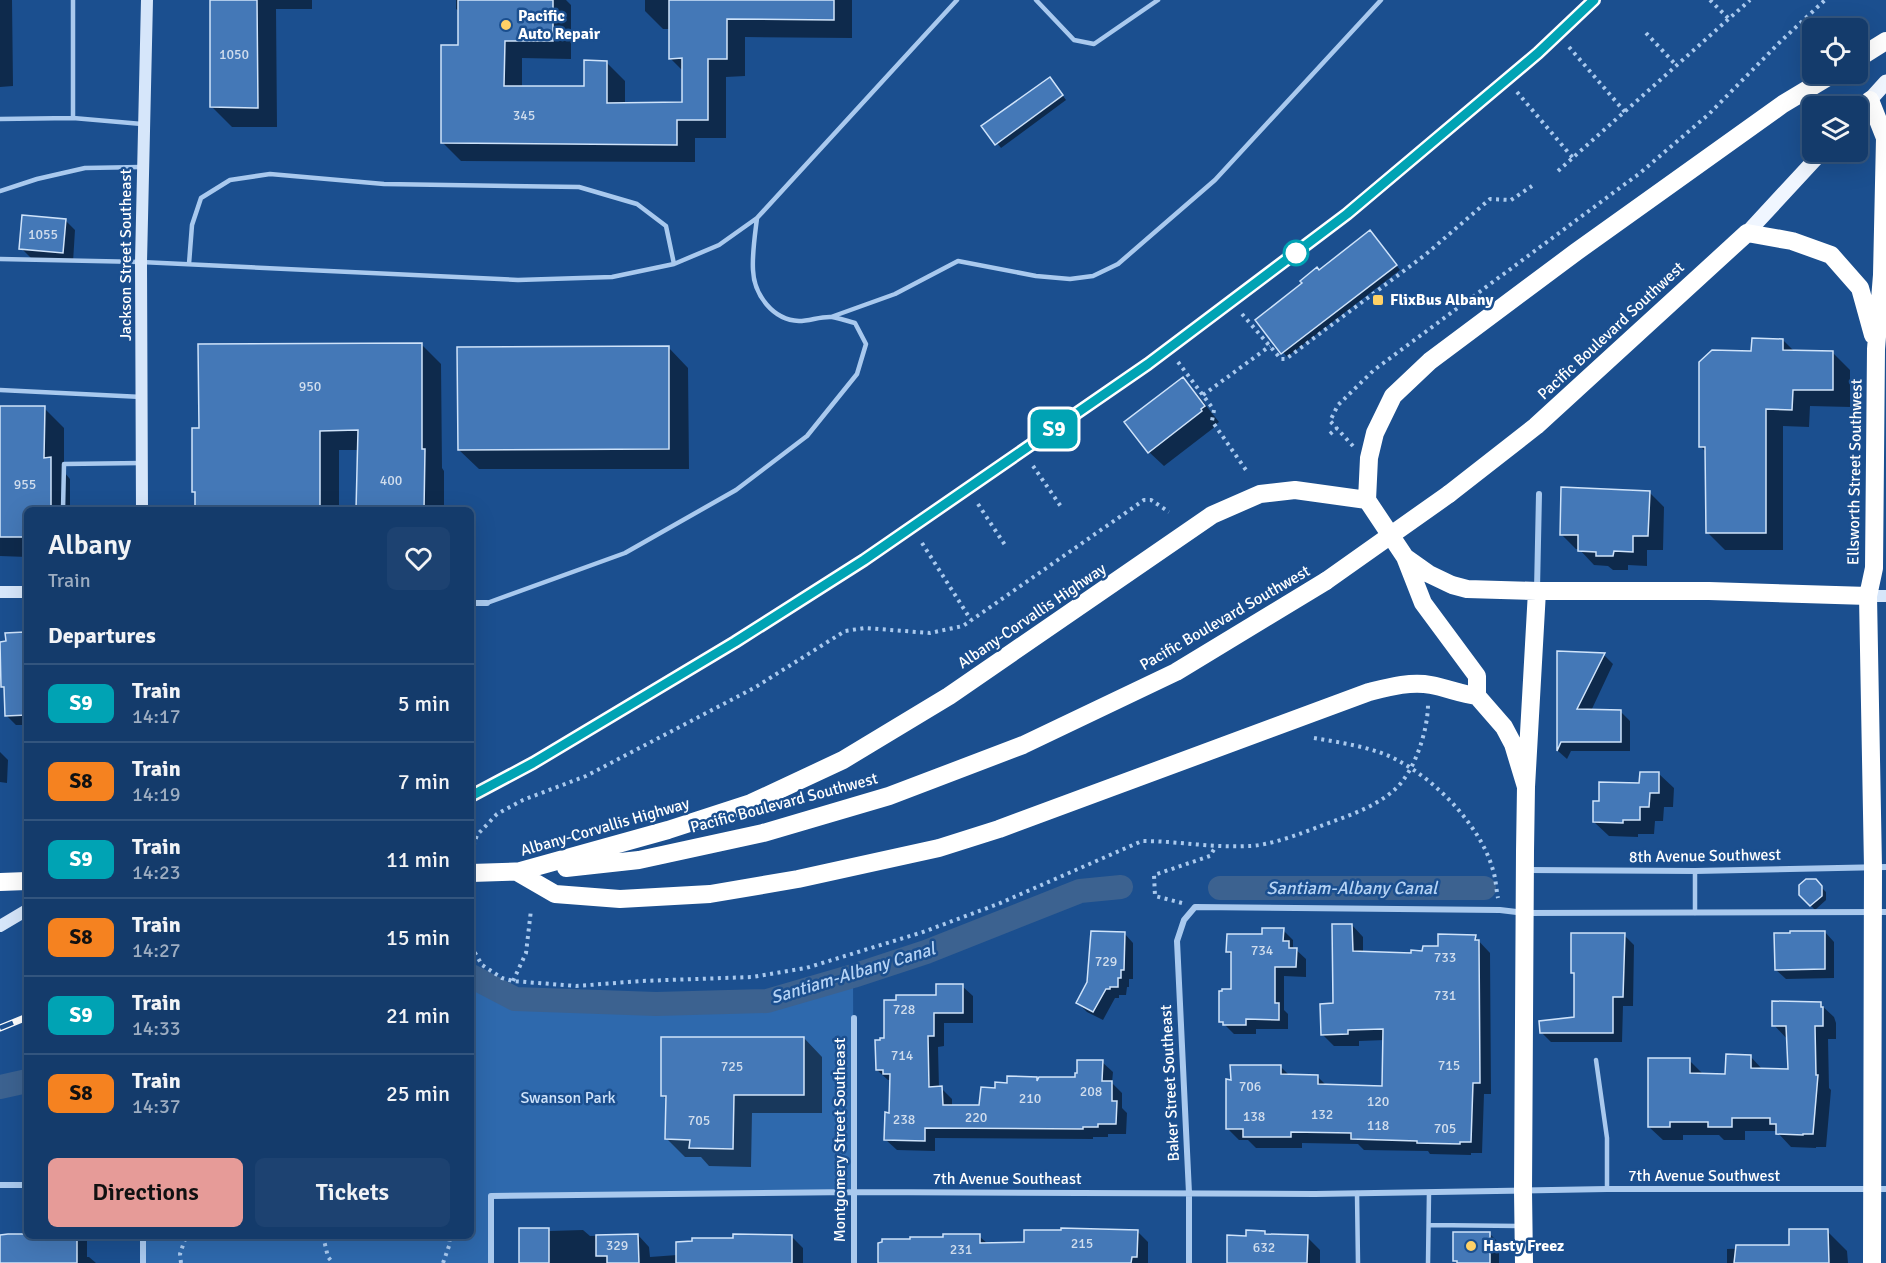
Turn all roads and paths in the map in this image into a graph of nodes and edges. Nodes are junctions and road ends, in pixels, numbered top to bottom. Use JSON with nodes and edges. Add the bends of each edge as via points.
{"nodes":[{"id":1,"x":73,"y":0,"type":"edge"},
{"id":2,"x":147,"y":0,"type":"edge"},
{"id":3,"x":957,"y":0,"type":"edge"},
{"id":4,"x":1036,"y":0,"type":"edge"},
{"id":5,"x":1158,"y":0,"type":"edge"},
{"id":6,"x":1381,"y":0,"type":"edge"},
{"id":7,"x":1710,"y":0,"type":"edge"},
{"id":8,"x":1750,"y":0,"type":"edge"},
{"id":9,"x":1825,"y":0,"type":"edge"},
{"id":10,"x":1729,"y":20,"type":"junction"},
{"id":11,"x":1646,"y":33,"type":"dead end"},
{"id":12,"x":1886,"y":41,"type":"edge"},
{"id":13,"x":1569,"y":48,"type":"dead end"},
{"id":14,"x":1868,"y":52,"type":"edge"},
{"id":15,"x":1677,"y":66,"type":"junction"},
{"id":16,"x":1886,"y":82,"type":"edge"},
{"id":17,"x":1816,"y":84,"type":"edge"},
{"id":18,"x":1517,"y":92,"type":"dead end"},
{"id":19,"x":1870,"y":100,"type":"joint"},
{"id":20,"x":1625,"y":112,"type":"junction"},
{"id":21,"x":74,"y":118,"type":"junction"},
{"id":22,"x":0,"y":119,"type":"edge"},
{"id":23,"x":144,"y":124,"type":"junction"},
{"id":24,"x":1573,"y":158,"type":"junction"},
{"id":25,"x":1813,"y":162,"type":"edge"},
{"id":26,"x":143,"y":167,"type":"junction"},
{"id":27,"x":1558,"y":171,"type":"dead end"},
{"id":28,"x":1532,"y":186,"type":"dead end"},
{"id":29,"x":0,"y":191,"type":"edge"},
{"id":30,"x":757,"y":218,"type":"junction"},
{"id":31,"x":1747,"y":233,"type":"junction"},
{"id":32,"x":0,"y":259,"type":"edge"},
{"id":33,"x":141,"y":261,"type":"junction"},
{"id":34,"x":189,"y":264,"type":"junction"},
{"id":35,"x":674,"y":264,"type":"junction"},
{"id":36,"x":1242,"y":314,"type":"dead end"},
{"id":37,"x":831,"y":317,"type":"junction"},
{"id":38,"x":1270,"y":346,"type":"junction"},
{"id":39,"x":1876,"y":349,"type":"junction"},
{"id":40,"x":1178,"y":362,"type":"dead end"},
{"id":41,"x":0,"y":390,"type":"edge"},
{"id":42,"x":1203,"y":395,"type":"junction"},
{"id":43,"x":141,"y":397,"type":"junction"},
{"id":44,"x":1337,"y":428,"type":"junction"},
{"id":45,"x":1330,"y":434,"type":"dead end"},
{"id":46,"x":1358,"y":451,"type":"dead end"},
{"id":47,"x":142,"y":463,"type":"junction"},
{"id":48,"x":1033,"y":466,"type":"dead end"},
{"id":49,"x":1246,"y":470,"type":"dead end"},
{"id":50,"x":1539,"y":494,"type":"dead end"},
{"id":51,"x":1367,"y":500,"type":"junction"},
{"id":52,"x":978,"y":504,"type":"dead end"},
{"id":53,"x":63,"y":507,"type":"edge"},
{"id":54,"x":142,"y":507,"type":"edge"},
{"id":55,"x":1062,"y":508,"type":"dead end"},
{"id":56,"x":1168,"y":512,"type":"dead end"},
{"id":57,"x":922,"y":543,"type":"dead end"},
{"id":58,"x":1005,"y":544,"type":"dead end"},
{"id":59,"x":1405,"y":557,"type":"junction"},
{"id":60,"x":1537,"y":591,"type":"junction"},
{"id":61,"x":0,"y":592,"type":"edge"},
{"id":62,"x":24,"y":592,"type":"edge"},
{"id":63,"x":1877,"y":596,"type":"edge"},
{"id":64,"x":474,"y":603,"type":"edge"},
{"id":65,"x":487,"y":603,"type":"joint"},
{"id":66,"x":971,"y":620,"type":"junction"},
{"id":67,"x":1478,"y":696,"type":"junction"},
{"id":68,"x":1428,"y":704,"type":"dead end"},
{"id":69,"x":1314,"y":738,"type":"dead end"},
{"id":70,"x":1409,"y":768,"type":"junction"},
{"id":71,"x":1526,"y":787,"type":"junction"},
{"id":72,"x":474,"y":844,"type":"edge"},
{"id":73,"x":1216,"y":846,"type":"junction"},
{"id":74,"x":1880,"y":867,"type":"edge"},
{"id":75,"x":1524,"y":870,"type":"junction"},
{"id":76,"x":1695,"y":871,"type":"junction"},
{"id":77,"x":517,"y":872,"type":"junction"},
{"id":78,"x":474,"y":873,"type":"edge"},
{"id":79,"x":24,"y":881,"type":"edge"},
{"id":80,"x":0,"y":882,"type":"edge"},
{"id":81,"x":1195,"y":907,"type":"junction"},
{"id":82,"x":531,"y":909,"type":"dead end"},
{"id":83,"x":1500,"y":910,"type":"junction"},
{"id":84,"x":24,"y":912,"type":"edge"},
{"id":85,"x":1879,"y":912,"type":"edge"},
{"id":86,"x":1525,"y":913,"type":"junction"},
{"id":87,"x":1695,"y":913,"type":"junction"},
{"id":88,"x":0,"y":926,"type":"edge"},
{"id":89,"x":474,"y":951,"type":"edge"},
{"id":90,"x":513,"y":981,"type":"junction"},
{"id":91,"x":854,"y":1018,"type":"dead end"},
{"id":92,"x":1596,"y":1060,"type":"dead end"},
{"id":93,"x":0,"y":1185,"type":"edge"},
{"id":94,"x":24,"y":1185,"type":"edge"},
{"id":95,"x":1607,"y":1189,"type":"junction"},
{"id":96,"x":1879,"y":1190,"type":"edge"},
{"id":97,"x":1523,"y":1191,"type":"junction"},
{"id":98,"x":854,"y":1192,"type":"junction"},
{"id":99,"x":1429,"y":1192,"type":"junction"},
{"id":100,"x":1189,"y":1193,"type":"junction"},
{"id":101,"x":1356,"y":1193,"type":"junction"},
{"id":102,"x":1429,"y":1225,"type":"junction"},
{"id":103,"x":1524,"y":1226,"type":"junction"},
{"id":104,"x":143,"y":1239,"type":"edge"},
{"id":105,"x":185,"y":1239,"type":"edge"},
{"id":106,"x":324,"y":1239,"type":"edge"},
{"id":107,"x":450,"y":1239,"type":"edge"},
{"id":108,"x":143,"y":1263,"type":"edge"},
{"id":109,"x":181,"y":1263,"type":"edge"},
{"id":110,"x":333,"y":1263,"type":"edge"},
{"id":111,"x":443,"y":1263,"type":"edge"},
{"id":112,"x":491,"y":1263,"type":"edge"},
{"id":113,"x":854,"y":1263,"type":"edge"},
{"id":114,"x":1189,"y":1263,"type":"edge"},
{"id":115,"x":1358,"y":1263,"type":"edge"},
{"id":116,"x":1428,"y":1263,"type":"edge"},
{"id":117,"x":1524,"y":1263,"type":"edge"},
{"id":118,"x":1872,"y":1263,"type":"edge"}],
"edges":[{"from":1,"to":21,"type":"lane"},
{"from":2,"to":23,"type":"street","name":"Jackson Street Southeast"},
{"from":3,"to":30,"type":"lane"},
{"from":4,"to":5,"type":"lane","via":[[1074,40],[1094,44]]},
{"from":6,"to":37,"type":"lane","via":[[1215,180],[1118,264],[1093,276],[1070,279],[958,261],[895,294]]},
{"from":7,"to":10,"type":"path"},
{"from":8,"to":10,"type":"path"},
{"from":9,"to":44,"type":"path","via":[[1709,114],[1640,174],[1374,370],[1338,405],[1330,421]]},
{"from":10,"to":15,"type":"path"},
{"from":11,"to":15,"type":"path"},
{"from":12,"to":14,"type":"highway"},
{"from":13,"to":20,"type":"path"},
{"from":15,"to":20,"type":"path"},
{"from":16,"to":19,"type":"main road"},
{"from":17,"to":51,"type":"highway","via":[[1576,252],[1430,362],[1394,396],[1375,433]]},
{"from":18,"to":24,"type":"path"},
{"from":19,"to":39,"type":"highway","via":[[1885,138]]},
{"from":20,"to":24,"type":"path"},
{"from":21,"to":22,"type":"lane"},
{"from":21,"to":23,"type":"lane"},
{"from":23,"to":26,"type":"street","name":"Jackson Street Southeast"},
{"from":24,"to":27,"type":"path"},
{"from":25,"to":31,"type":"main road","name":"Pacific Boulevard Southwest"},
{"from":26,"to":29,"type":"lane","via":[[85,168]]},
{"from":26,"to":33,"type":"street","name":"Jackson Street Southeast"},
{"from":28,"to":38,"type":"path","via":[[1511,200],[1490,199],[1425,255],[1286,358],[1281,359]]},
{"from":30,"to":35,"type":"lane","via":[[719,245]]},
{"from":30,"to":37,"type":"lane","via":[[753,270],[763,299],[786,319]]},
{"from":31,"to":39,"type":"highway","via":[[1792,241],[1831,255],[1860,288]]},
{"from":31,"to":77,"type":"highway","name":"Pacific Boulevard Southwest","bridge":true,"via":[[1536,426],[1449,494],[1326,581],[1176,672],[1023,745],[889,796],[763,833],[639,860]]},
{"from":32,"to":33,"type":"lane"},
{"from":33,"to":34,"type":"lane"},
{"from":33,"to":43,"type":"street","name":"Jackson Street Southeast"},
{"from":34,"to":35,"type":"lane","via":[[518,280],[612,277]]},
{"from":34,"to":35,"type":"lane","via":[[192,225],[201,198],[230,180],[270,174],[384,184],[579,188],[637,204],[666,226]]},
{"from":36,"to":38,"type":"path"},
{"from":37,"to":65,"type":"lane","via":[[855,323],[866,344],[857,374],[807,436],[736,490],[625,553]]},
{"from":38,"to":42,"type":"path"},
{"from":39,"to":63,"type":"highway","name":"Ellsworth Street Southwest"},
{"from":40,"to":42,"type":"path"},
{"from":41,"to":43,"type":"lane"},
{"from":42,"to":49,"type":"path","via":[[1214,410],[1212,421]]},
{"from":43,"to":47,"type":"street","name":"Jackson Street Southeast"},
{"from":44,"to":45,"type":"path"},
{"from":44,"to":46,"type":"path"},
{"from":47,"to":53,"type":"lane","via":[[64,464]]},
{"from":47,"to":54,"type":"street","name":"Jackson Street Southeast"},
{"from":48,"to":55,"type":"path"},
{"from":50,"to":60,"type":"street"},
{"from":51,"to":59,"type":"highway"},
{"from":51,"to":77,"type":"highway","name":"Albany-Corvallis Highway","via":[[1295,490],[1260,494],[1212,515],[949,696],[843,760],[751,803]]},
{"from":52,"to":58,"type":"path"},
{"from":56,"to":66,"type":"path","via":[[1151,500],[1144,500]]},
{"from":57,"to":66,"type":"path"},
{"from":59,"to":60,"type":"highway","via":[[1430,574],[1467,589]]},
{"from":59,"to":67,"type":"highway","via":[[1423,603],[1477,676]]},
{"from":60,"to":63,"type":"highway"},
{"from":60,"to":71,"type":"highway"},
{"from":61,"to":62,"type":"street"},
{"from":63,"to":74,"type":"highway","name":"Ellsworth Street Southwest"},
{"from":64,"to":65,"type":"street"},
{"from":66,"to":72,"type":"path","via":[[963,626],[930,633],[845,630],[754,688],[586,776],[497,814],[477,835]]},
{"from":67,"to":71,"type":"highway","via":[[1509,736]]},
{"from":67,"to":77,"type":"highway","name":"Albany-Corvallis Highway","via":[[1424,684],[1369,692],[999,829],[939,848],[798,879],[710,894],[620,899],[555,894]]},
{"from":68,"to":70,"type":"path","via":[[1419,750]]},
{"from":69,"to":70,"type":"path","via":[[1345,743]]},
{"from":70,"to":73,"type":"path","via":[[1394,791],[1366,808],[1300,834],[1250,847]]},
{"from":70,"to":83,"type":"path","via":[[1433,783],[1467,820],[1493,870]]},
{"from":71,"to":75,"type":"highway"},
{"from":73,"to":81,"type":"path","via":[[1210,856],[1154,875],[1155,896]]},
{"from":73,"to":90,"type":"path","via":[[1142,841],[998,904],[806,968],[752,977],[576,986]]},
{"from":74,"to":76,"type":"street","name":"8th Avenue Southwest"},
{"from":74,"to":85,"type":"highway","name":"Ellsworth Street Southwest"},
{"from":75,"to":76,"type":"street","name":"8th Avenue Southwest"},
{"from":75,"to":86,"type":"highway"},
{"from":76,"to":87,"type":"lane"},
{"from":77,"to":78,"type":"highway"},
{"from":79,"to":80,"type":"highway"},
{"from":81,"to":83,"type":"street"},
{"from":81,"to":100,"type":"street","name":"Baker Street Southeast","via":[[1184,920],[1177,941]]},
{"from":82,"to":90,"type":"path","via":[[526,953]]},
{"from":83,"to":86,"type":"street"},
{"from":84,"to":88,"type":"street"},
{"from":85,"to":87,"type":"street"},
{"from":85,"to":96,"type":"highway","name":"Ellsworth Street Southwest"},
{"from":86,"to":87,"type":"street"},
{"from":86,"to":97,"type":"highway"},
{"from":89,"to":90,"type":"path","via":[[482,965]]},
{"from":91,"to":98,"type":"street","name":"Montgomery Street Southeast"},
{"from":92,"to":95,"type":"lane","via":[[1607,1138]]},
{"from":93,"to":94,"type":"street"},
{"from":95,"to":96,"type":"street","name":"7th Avenue Southwest"},
{"from":95,"to":97,"type":"street","name":"7th Avenue Southwest"},
{"from":96,"to":118,"type":"highway","name":"Ellsworth Street Southwest"},
{"from":97,"to":99,"type":"street","name":"7th Avenue Southeast"},
{"from":97,"to":103,"type":"highway"},
{"from":98,"to":100,"type":"street","name":"7th Avenue Southeast"},
{"from":98,"to":112,"type":"street","name":"7th Avenue Southeast","via":[[491,1196]]},
{"from":98,"to":113,"type":"street","name":"Montgomery Street Southeast"},
{"from":99,"to":101,"type":"street","name":"7th Avenue Southeast"},
{"from":99,"to":102,"type":"lane"},
{"from":100,"to":101,"type":"street","name":"7th Avenue Southeast"},
{"from":100,"to":114,"type":"street","name":"Baker Street Southeast"},
{"from":101,"to":115,"type":"lane"},
{"from":102,"to":103,"type":"lane"},
{"from":102,"to":116,"type":"lane"},
{"from":103,"to":117,"type":"highway"},
{"from":104,"to":108,"type":"street"},
{"from":105,"to":109,"type":"path"},
{"from":106,"to":110,"type":"path"},
{"from":107,"to":111,"type":"path"}]}
